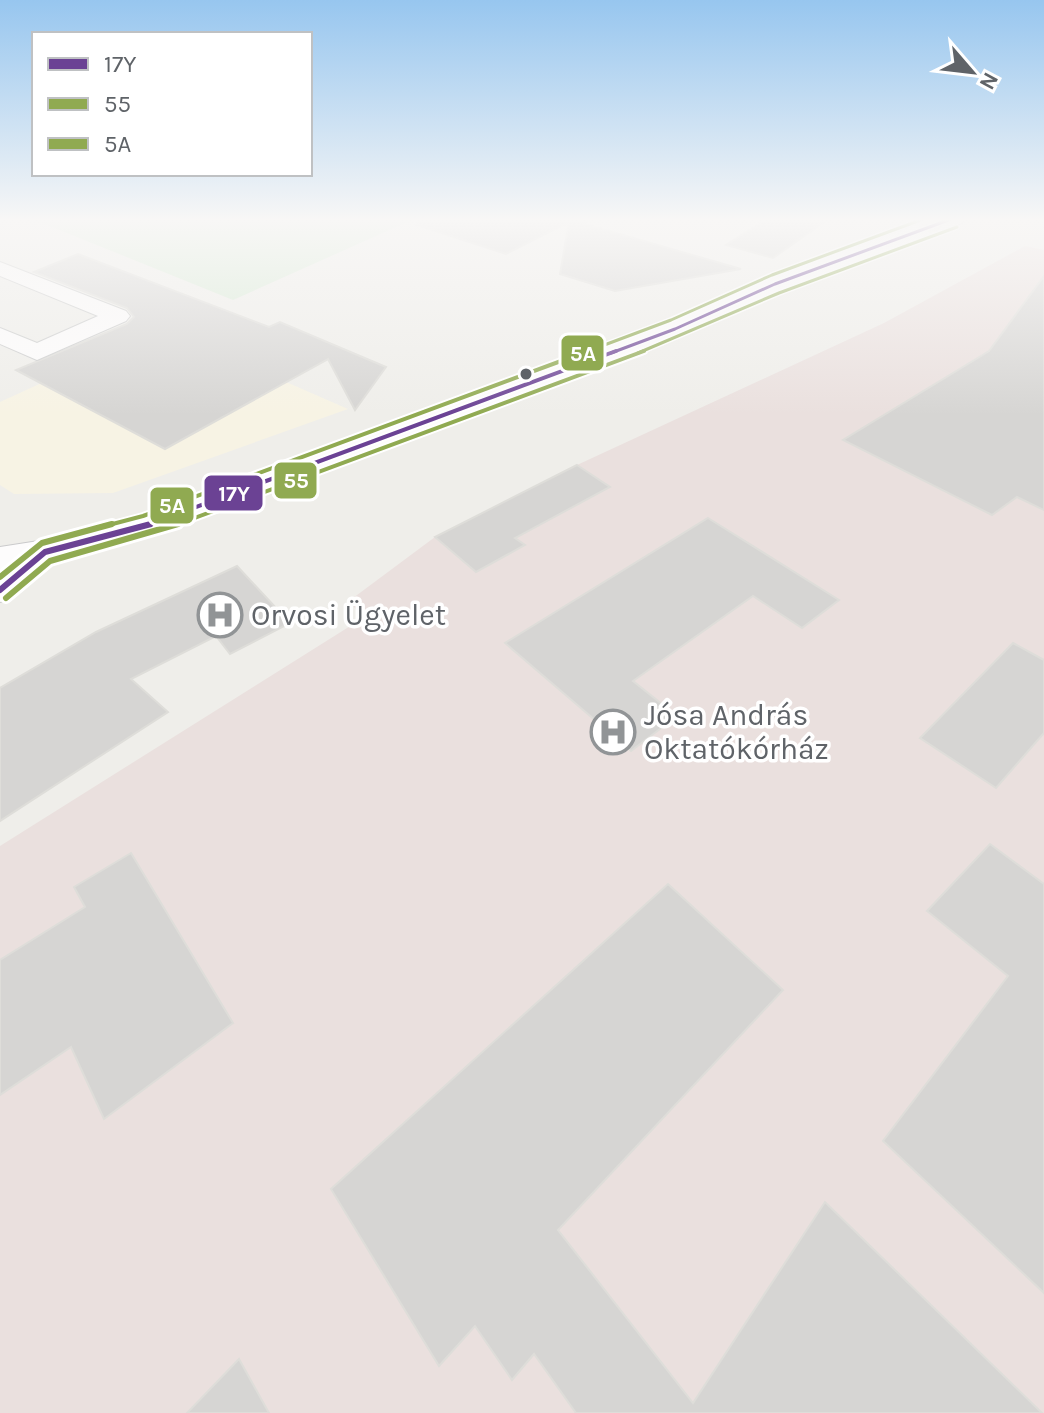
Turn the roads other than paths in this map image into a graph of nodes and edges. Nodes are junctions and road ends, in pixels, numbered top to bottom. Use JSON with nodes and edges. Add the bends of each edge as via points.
{"nodes":[{"id":1,"x":39,"y":284,"type":"edge"},
{"id":2,"x":775,"y":284,"type":"edge"},
{"id":3,"x":0,"y":335,"type":"edge"},
{"id":4,"x":0,"y":541,"type":"edge"},
{"id":5,"x":45,"y":552,"type":"junction"},
{"id":6,"x":0,"y":558,"type":"edge"},
{"id":7,"x":0,"y":590,"type":"edge"}],
"edges":[{"from":1,"to":3,"type":"street","via":[[118,316],[37,352]]},
{"from":2,"to":5,"type":"main road","via":[[675,329],[146,526]]},
{"from":4,"to":6,"type":"street"},
{"from":5,"to":6,"type":"main road"},
{"from":5,"to":7,"type":"street"}]}
